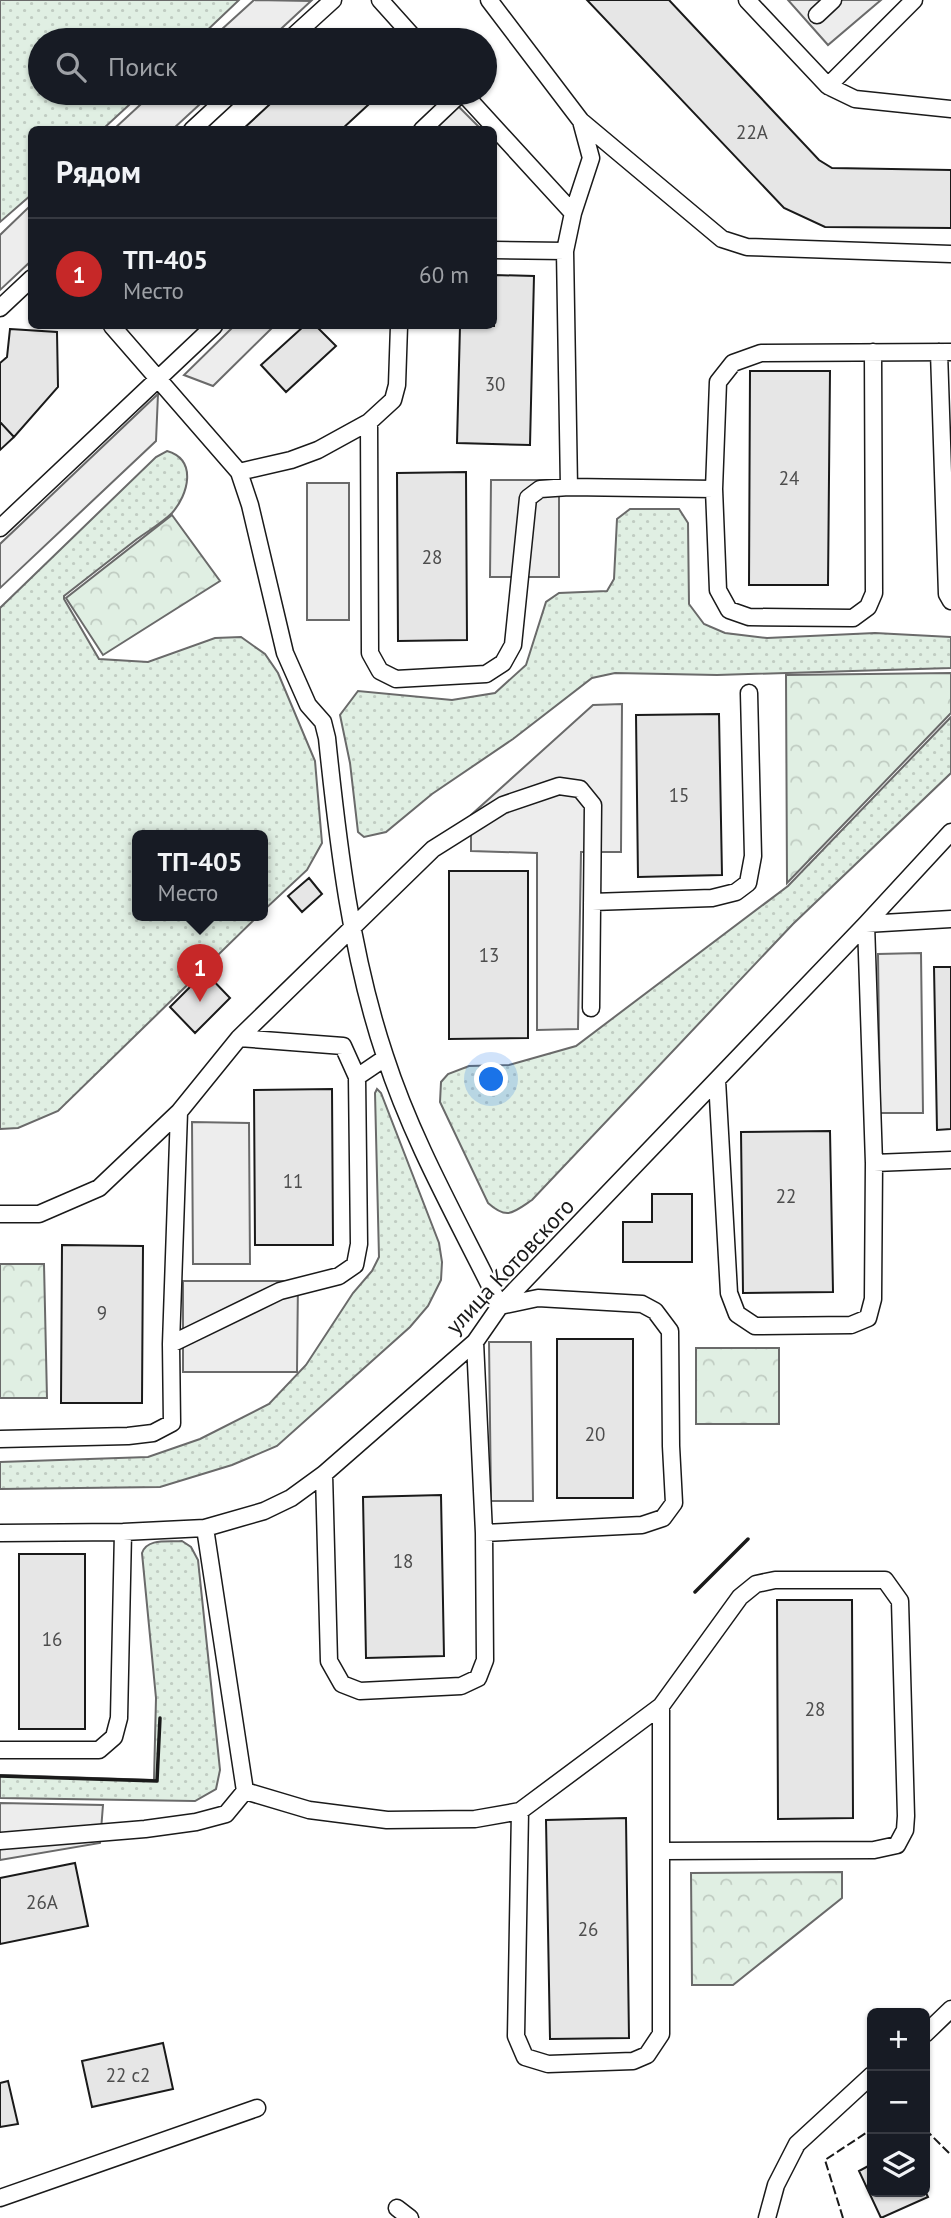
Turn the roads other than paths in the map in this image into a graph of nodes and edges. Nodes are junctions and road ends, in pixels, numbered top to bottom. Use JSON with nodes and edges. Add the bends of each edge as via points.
{"nodes":[{"id":1,"x":333,"y":0,"type":"edge"},
{"id":2,"x":380,"y":0,"type":"edge"},
{"id":3,"x":489,"y":0,"type":"edge"},
{"id":4,"x":747,"y":0,"type":"edge"},
{"id":5,"x":833,"y":0,"type":"edge"},
{"id":6,"x":914,"y":0,"type":"edge"},
{"id":7,"x":817,"y":15,"type":"dead end"},
{"id":8,"x":302,"y":28,"type":"edge"},
{"id":9,"x":405,"y":28,"type":"edge"},
{"id":10,"x":828,"y":86,"type":"junction"},
{"id":11,"x":219,"y":105,"type":"edge"},
{"id":12,"x":449,"y":105,"type":"edge"},
{"id":13,"x":473,"y":105,"type":"edge"},
{"id":14,"x":951,"y":108,"type":"edge"},
{"id":15,"x":581,"y":121,"type":"junction"},
{"id":16,"x":196,"y":126,"type":"edge"},
{"id":17,"x":426,"y":126,"type":"edge"},
{"id":18,"x":493,"y":126,"type":"edge"},
{"id":19,"x":497,"y":131,"type":"edge"},
{"id":20,"x":573,"y":213,"type":"junction"},
{"id":21,"x":497,"y":250,"type":"edge"},
{"id":22,"x":565,"y":251,"type":"junction"},
{"id":23,"x":951,"y":254,"type":"edge"},
{"id":24,"x":28,"y":282,"type":"edge"},
{"id":25,"x":0,"y":307,"type":"edge"},
{"id":26,"x":114,"y":329,"type":"edge"},
{"id":27,"x":211,"y":329,"type":"edge"},
{"id":28,"x":399,"y":329,"type":"edge"},
{"id":29,"x":873,"y":352,"type":"junction"},
{"id":30,"x":945,"y":352,"type":"edge"},
{"id":31,"x":159,"y":378,"type":"junction"},
{"id":32,"x":369,"y":422,"type":"junction"},
{"id":33,"x":239,"y":472,"type":"junction"},
{"id":34,"x":569,"y":487,"type":"junction"},
{"id":35,"x":714,"y":489,"type":"junction"},
{"id":36,"x":0,"y":528,"type":"edge"},
{"id":37,"x":951,"y":601,"type":"edge"},
{"id":38,"x":749,"y":693,"type":"dead end"},
{"id":39,"x":951,"y":832,"type":"edge"},
{"id":40,"x":592,"y":902,"type":"junction"},
{"id":41,"x":951,"y":919,"type":"edge"},
{"id":42,"x":354,"y":924,"type":"junction"},
{"id":43,"x":866,"y":924,"type":"junction"},
{"id":44,"x":591,"y":1008,"type":"dead end"},
{"id":45,"x":239,"y":1038,"type":"junction"},
{"id":46,"x":385,"y":1058,"type":"junction"},
{"id":47,"x":357,"y":1077,"type":"junction"},
{"id":48,"x":718,"y":1080,"type":"junction"},
{"id":49,"x":179,"y":1112,"type":"junction"},
{"id":50,"x":951,"y":1160,"type":"edge"},
{"id":51,"x":874,"y":1163,"type":"junction"},
{"id":52,"x":0,"y":1214,"type":"edge"},
{"id":53,"x":500,"y":1306,"type":"junction"},
{"id":54,"x":475,"y":1342,"type":"junction"},
{"id":55,"x":171,"y":1344,"type":"junction"},
{"id":56,"x":0,"y":1439,"type":"edge"},
{"id":57,"x":324,"y":1474,"type":"junction"},
{"id":58,"x":205,"y":1528,"type":"junction"},
{"id":59,"x":123,"y":1532,"type":"junction"},
{"id":60,"x":0,"y":1533,"type":"edge"},
{"id":61,"x":484,"y":1533,"type":"junction"},
{"id":62,"x":661,"y":1706,"type":"junction"},
{"id":63,"x":0,"y":1750,"type":"edge"},
{"id":64,"x":246,"y":1791,"type":"junction"},
{"id":65,"x":520,"y":1811,"type":"junction"},
{"id":66,"x":0,"y":1841,"type":"edge"},
{"id":67,"x":662,"y":1851,"type":"junction"},
{"id":68,"x":951,"y":2009,"type":"edge"},
{"id":69,"x":930,"y":2029,"type":"edge"},
{"id":70,"x":867,"y":2080,"type":"edge"},
{"id":71,"x":257,"y":2108,"type":"dead end"},
{"id":72,"x":0,"y":2198,"type":"edge"},
{"id":73,"x":767,"y":2218,"type":"edge"}],
"edges":[{"from":1,"to":8,"type":"lane"},
{"from":2,"to":9,"type":"lane"},
{"from":3,"to":15,"type":"lane"},
{"from":4,"to":10,"type":"lane"},
{"from":5,"to":7,"type":"lane"},
{"from":6,"to":10,"type":"lane"},
{"from":10,"to":14,"type":"lane","via":[[855,99]]},
{"from":11,"to":16,"type":"lane"},
{"from":12,"to":17,"type":"lane"},
{"from":13,"to":18,"type":"lane"},
{"from":15,"to":20,"type":"lane","via":[[591,158]]},
{"from":15,"to":23,"type":"lane","via":[[722,239],[747,247]]},
{"from":19,"to":20,"type":"lane"},
{"from":20,"to":22,"type":"lane"},
{"from":21,"to":22,"type":"lane"},
{"from":22,"to":34,"type":"lane"},
{"from":24,"to":25,"type":"lane"},
{"from":26,"to":31,"type":"lane"},
{"from":27,"to":31,"type":"lane"},
{"from":28,"to":32,"type":"lane","via":[[393,400]]},
{"from":29,"to":30,"type":"lane"},
{"from":29,"to":35,"type":"lane","via":[[761,353],[733,363],[718,382]]},
{"from":29,"to":35,"type":"lane","via":[[874,593],[868,607],[853,618],[749,617],[729,610],[718,590]]},
{"from":30,"to":37,"type":"lane","via":[[947,594]]},
{"from":31,"to":33,"type":"lane"},
{"from":31,"to":36,"type":"lane"},
{"from":32,"to":33,"type":"lane","via":[[318,450]]},
{"from":32,"to":34,"type":"lane","via":[[370,653],[380,671],[396,679],[486,674],[503,663],[513,645],[528,498],[540,489]]},
{"from":33,"to":42,"type":"lane","via":[[285,653],[308,705],[323,722]]},
{"from":34,"to":35,"type":"lane"},
{"from":38,"to":40,"type":"lane","via":[[753,856],[748,883],[736,892],[712,898]]},
{"from":39,"to":43,"type":"lane","name":"улица Котовского"},
{"from":40,"to":42,"type":"lane","via":[[593,805],[580,789],[559,786],[503,805],[433,849]]},
{"from":40,"to":44,"type":"lane"},
{"from":41,"to":43,"type":"lane"},
{"from":42,"to":45,"type":"lane"},
{"from":42,"to":46,"type":"lane"},
{"from":43,"to":48,"type":"lane","name":"улица Котовского"},
{"from":43,"to":51,"type":"lane"},
{"from":45,"to":47,"type":"lane","via":[[343,1046]]},
{"from":45,"to":49,"type":"lane"},
{"from":46,"to":47,"type":"lane"},
{"from":46,"to":53,"type":"lane","via":[[401,1102]]},
{"from":47,"to":55,"type":"lane","via":[[359,1244],[355,1265],[339,1276],[280,1291]]},
{"from":48,"to":51,"type":"lane","via":[[729,1293],[737,1314],[755,1326],[851,1325],[868,1318],[873,1299]]},
{"from":48,"to":53,"type":"lane","name":"улица Котовского"},
{"from":49,"to":52,"type":"lane","via":[[99,1188],[39,1214]]},
{"from":49,"to":55,"type":"lane"},
{"from":50,"to":51,"type":"lane"},
{"from":53,"to":54,"type":"lane","name":"улица Котовского"},
{"from":53,"to":61,"type":"lane","via":[[538,1298],[642,1304],[655,1311],[670,1331],[674,1503],[663,1518],[642,1525]]},
{"from":54,"to":57,"type":"lane","name":"улица Котовского"},
{"from":54,"to":61,"type":"lane"},
{"from":55,"to":56,"type":"lane","via":[[172,1423],[141,1435]]},
{"from":57,"to":58,"type":"lane","name":"улица Котовского","via":[[264,1511]]},
{"from":57,"to":61,"type":"lane","via":[[329,1661],[342,1684],[360,1691],[461,1686],[478,1678],[485,1660]]},
{"from":58,"to":59,"type":"lane","name":"улица Котовского"},
{"from":58,"to":64,"type":"lane"},
{"from":59,"to":60,"type":"lane","name":"улица Котовского"},
{"from":59,"to":63,"type":"lane","via":[[119,1718],[114,1737],[99,1750]]},
{"from":62,"to":65,"type":"lane"},
{"from":62,"to":67,"type":"lane"},
{"from":62,"to":67,"type":"lane","via":[[740,1597],[756,1584],[885,1580],[900,1601],[906,1816],[897,1844],[874,1850]]},
{"from":64,"to":65,"type":"lane","via":[[309,1810],[387,1820],[475,1819]]},
{"from":64,"to":66,"type":"lane","via":[[226,1814],[196,1822]]},
{"from":65,"to":67,"type":"lane","via":[[516,2036],[525,2057],[548,2064],[633,2061],[647,2055],[661,2034]]},
{"from":68,"to":69,"type":"lane"},
{"from":70,"to":73,"type":"lane","via":[[797,2144],[776,2185]]},
{"from":71,"to":72,"type":"lane"}]}
